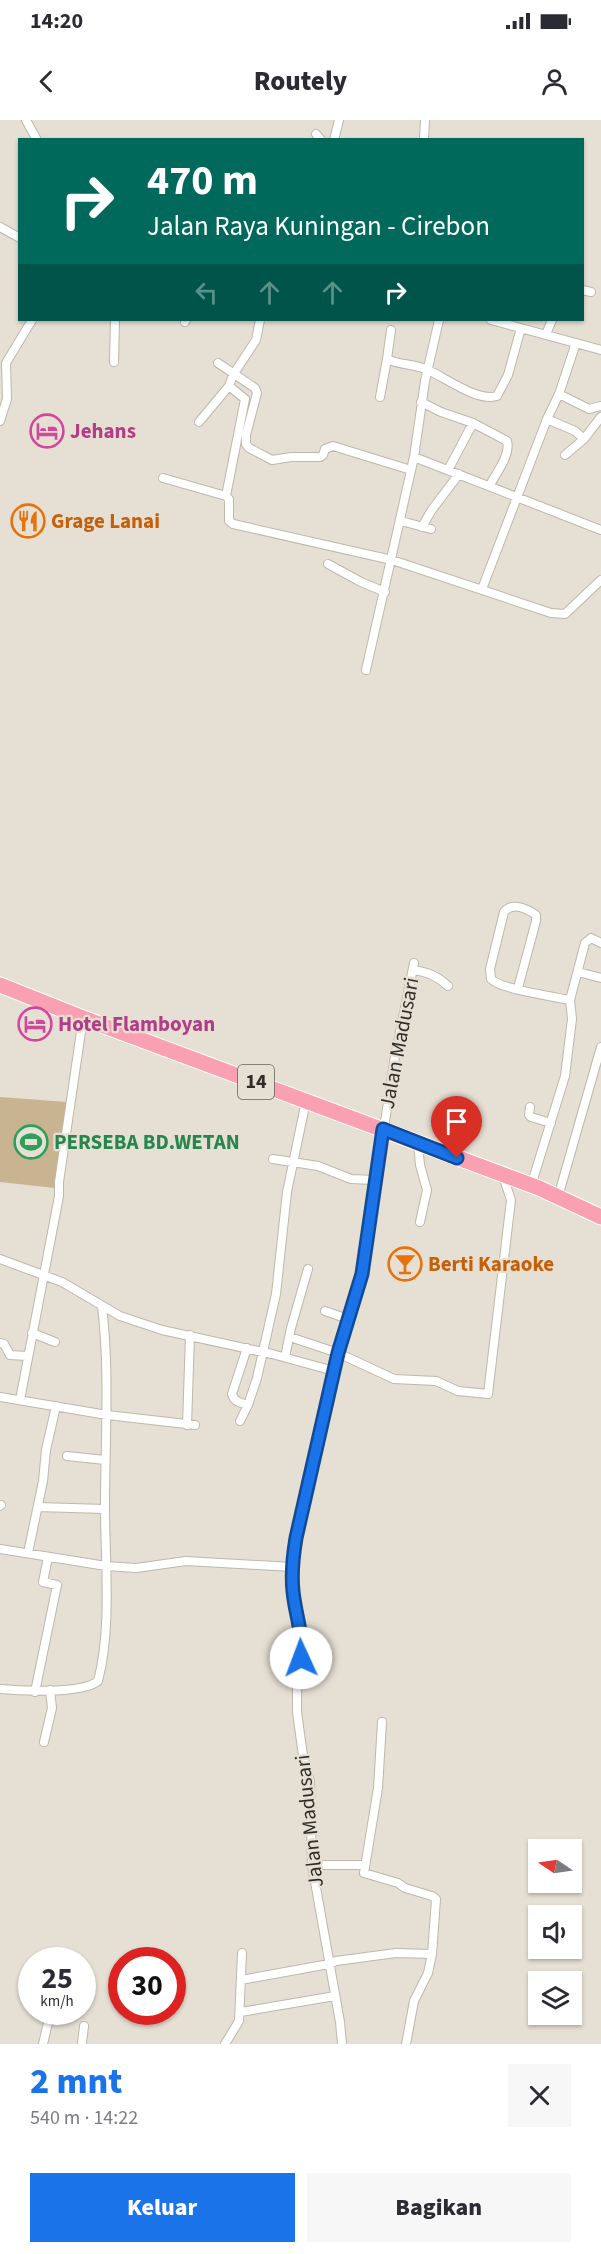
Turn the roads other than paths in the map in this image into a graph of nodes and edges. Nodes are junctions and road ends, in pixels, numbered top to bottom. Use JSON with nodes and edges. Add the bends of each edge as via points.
{"nodes":[{"id":1,"x":26,"y":120,"type":"edge"},
{"id":2,"x":339,"y":120,"type":"edge"},
{"id":3,"x":425,"y":120,"type":"edge"},
{"id":4,"x":35,"y":138,"type":"edge"},
{"id":5,"x":334,"y":138,"type":"edge"},
{"id":6,"x":424,"y":138,"type":"edge"},
{"id":7,"x":0,"y":228,"type":"edge"},
{"id":8,"x":18,"y":237,"type":"edge"},
{"id":9,"x":584,"y":290,"type":"edge"},
{"id":10,"x":591,"y":292,"type":"dead end"},
{"id":11,"x":31,"y":321,"type":"edge"},
{"id":12,"x":115,"y":321,"type":"edge"},
{"id":13,"x":260,"y":321,"type":"edge"},
{"id":14,"x":439,"y":321,"type":"edge"},
{"id":15,"x":495,"y":321,"type":"edge"},
{"id":16,"x":552,"y":321,"type":"edge"},
{"id":17,"x":521,"y":328,"type":"junction"},
{"id":18,"x":391,"y":330,"type":"dead end"},
{"id":19,"x":546,"y":334,"type":"junction"},
{"id":20,"x":576,"y":343,"type":"junction"},
{"id":21,"x":601,"y":350,"type":"edge"},
{"id":22,"x":387,"y":359,"type":"junction"},
{"id":23,"x":114,"y":362,"type":"dead end"},
{"id":24,"x":218,"y":363,"type":"dead end"},
{"id":25,"x":427,"y":370,"type":"junction"},
{"id":26,"x":233,"y":375,"type":"junction"},
{"id":27,"x":229,"y":386,"type":"junction"},
{"id":28,"x":559,"y":394,"type":"junction"},
{"id":29,"x":380,"y":397,"type":"dead end"},
{"id":30,"x":421,"y":402,"type":"junction"},
{"id":31,"x":601,"y":406,"type":"edge"},
{"id":32,"x":601,"y":417,"type":"edge"},
{"id":33,"x":547,"y":419,"type":"junction"},
{"id":34,"x":0,"y":421,"type":"edge"},
{"id":35,"x":199,"y":422,"type":"dead end"},
{"id":36,"x":473,"y":423,"type":"junction"},
{"id":37,"x":584,"y":439,"type":"junction"},
{"id":38,"x":565,"y":455,"type":"dead end"},
{"id":39,"x":414,"y":457,"type":"junction"},
{"id":40,"x":411,"y":470,"type":"junction"},
{"id":41,"x":448,"y":470,"type":"junction"},
{"id":42,"x":459,"y":474,"type":"junction"},
{"id":43,"x":162,"y":478,"type":"dead end"},
{"id":44,"x":490,"y":485,"type":"junction"},
{"id":45,"x":226,"y":496,"type":"junction"},
{"id":46,"x":517,"y":496,"type":"junction"},
{"id":47,"x":601,"y":520,"type":"edge"},
{"id":48,"x":401,"y":521,"type":"junction"},
{"id":49,"x":597,"y":528,"type":"edge"},
{"id":50,"x":392,"y":560,"type":"junction"},
{"id":51,"x":328,"y":564,"type":"dead end"},
{"id":52,"x":601,"y":580,"type":"edge"},
{"id":53,"x":482,"y":589,"type":"junction"},
{"id":54,"x":385,"y":592,"type":"junction"},
{"id":55,"x":366,"y":670,"type":"dead end"},
{"id":56,"x":601,"y":943,"type":"edge"},
{"id":57,"x":578,"y":972,"type":"junction"},
{"id":58,"x":601,"y":978,"type":"edge"},
{"id":59,"x":0,"y":985,"type":"edge"},
{"id":60,"x":448,"y":986,"type":"dead end"},
{"id":61,"x":518,"y":988,"type":"junction"},
{"id":62,"x":570,"y":1000,"type":"junction"},
{"id":63,"x":83,"y":1018,"type":"junction"},
{"id":64,"x":601,"y":1047,"type":"edge"},
{"id":65,"x":306,"y":1101,"type":"junction"},
{"id":66,"x":530,"y":1107,"type":"dead end"},
{"id":67,"x":551,"y":1123,"type":"junction"},
{"id":68,"x":383,"y":1129,"type":"junction"},
{"id":69,"x":418,"y":1143,"type":"junction"},
{"id":70,"x":273,"y":1159,"type":"dead end"},
{"id":71,"x":294,"y":1163,"type":"junction"},
{"id":72,"x":375,"y":1180,"type":"junction"},
{"id":73,"x":517,"y":1181,"type":"junction"},
{"id":74,"x":558,"y":1197,"type":"junction"},
{"id":75,"x":601,"y":1217,"type":"edge"},
{"id":76,"x":420,"y":1222,"type":"dead end"},
{"id":77,"x":0,"y":1259,"type":"edge"},
{"id":78,"x":308,"y":1269,"type":"dead end"},
{"id":79,"x":44,"y":1276,"type":"junction"},
{"id":80,"x":102,"y":1306,"type":"junction"},
{"id":81,"x":326,"y":1311,"type":"dead end"},
{"id":82,"x":348,"y":1319,"type":"junction"},
{"id":83,"x":32,"y":1333,"type":"junction"},
{"id":84,"x":190,"y":1335,"type":"junction"},
{"id":85,"x":290,"y":1337,"type":"junction"},
{"id":86,"x":55,"y":1342,"type":"dead end"},
{"id":87,"x":0,"y":1343,"type":"edge"},
{"id":88,"x":247,"y":1348,"type":"junction"},
{"id":89,"x":264,"y":1352,"type":"junction"},
{"id":90,"x":338,"y":1353,"type":"junction"},
{"id":91,"x":27,"y":1356,"type":"junction"},
{"id":92,"x":285,"y":1357,"type":"junction"},
{"id":93,"x":334,"y":1371,"type":"junction"},
{"id":94,"x":0,"y":1397,"type":"edge"},
{"id":95,"x":20,"y":1400,"type":"junction"},
{"id":96,"x":249,"y":1405,"type":"junction"},
{"id":97,"x":56,"y":1406,"type":"junction"},
{"id":98,"x":107,"y":1415,"type":"junction"},
{"id":99,"x":240,"y":1421,"type":"dead end"},
{"id":100,"x":67,"y":1456,"type":"dead end"},
{"id":101,"x":105,"y":1460,"type":"junction"},
{"id":102,"x":38,"y":1507,"type":"junction"},
{"id":103,"x":105,"y":1509,"type":"junction"},
{"id":104,"x":0,"y":1549,"type":"edge"},
{"id":105,"x":28,"y":1553,"type":"junction"},
{"id":106,"x":48,"y":1557,"type":"junction"},
{"id":107,"x":106,"y":1566,"type":"junction"},
{"id":108,"x":292,"y":1567,"type":"junction"},
{"id":109,"x":0,"y":1689,"type":"edge"},
{"id":110,"x":50,"y":1690,"type":"junction"},
{"id":111,"x":35,"y":1692,"type":"junction"},
{"id":112,"x":382,"y":1722,"type":"dead end"},
{"id":113,"x":44,"y":1742,"type":"dead end"},
{"id":114,"x":312,"y":1865,"type":"junction"},
{"id":115,"x":365,"y":1865,"type":"junction"},
{"id":116,"x":242,"y":1953,"type":"dead end"},
{"id":117,"x":432,"y":1954,"type":"junction"},
{"id":118,"x":330,"y":1964,"type":"junction"},
{"id":119,"x":241,"y":1980,"type":"junction"},
{"id":120,"x":335,"y":1996,"type":"junction"},
{"id":121,"x":240,"y":2012,"type":"junction"},
{"id":122,"x":47,"y":2025,"type":"edge"},
{"id":123,"x":84,"y":2026,"type":"dead end"},
{"id":124,"x":43,"y":2044,"type":"edge"},
{"id":125,"x":82,"y":2044,"type":"edge"},
{"id":126,"x":225,"y":2044,"type":"edge"},
{"id":127,"x":342,"y":2044,"type":"edge"},
{"id":128,"x":406,"y":2044,"type":"edge"}],
"edges":[{"from":1,"to":4,"type":"street"},
{"from":2,"to":5,"type":"street"},
{"from":3,"to":6,"type":"street"},
{"from":7,"to":8,"type":"street"},
{"from":9,"to":10,"type":"street"},
{"from":11,"to":34,"type":"street","via":[[6,363],[7,399]]},
{"from":12,"to":23,"type":"street"},
{"from":13,"to":26,"type":"street","via":[[256,340]]},
{"from":14,"to":25,"type":"street"},
{"from":15,"to":17,"type":"street"},
{"from":16,"to":19,"type":"street"},
{"from":17,"to":19,"type":"street"},
{"from":17,"to":25,"type":"street","via":[[508,375],[497,396],[491,398],[452,385]]},
{"from":18,"to":22,"type":"street"},
{"from":19,"to":20,"type":"street"},
{"from":20,"to":21,"type":"street"},
{"from":20,"to":28,"type":"street"},
{"from":22,"to":25,"type":"street"},
{"from":22,"to":29,"type":"street"},
{"from":24,"to":26,"type":"street"},
{"from":25,"to":30,"type":"street"},
{"from":26,"to":27,"type":"street"},
{"from":26,"to":40,"type":"street","via":[[257,393],[246,435],[246,444],[256,452],[276,461],[291,457],[313,459],[333,446]]},
{"from":27,"to":35,"type":"street"},
{"from":27,"to":45,"type":"street","via":[[245,399]]},
{"from":28,"to":31,"type":"street","via":[[590,409]]},
{"from":28,"to":33,"type":"street"},
{"from":30,"to":36,"type":"street"},
{"from":30,"to":39,"type":"street"},
{"from":32,"to":37,"type":"street"},
{"from":33,"to":37,"type":"street"},
{"from":33,"to":46,"type":"street"},
{"from":36,"to":41,"type":"street"},
{"from":36,"to":44,"type":"street","via":[[507,441]]},
{"from":37,"to":38,"type":"street"},
{"from":39,"to":40,"type":"street"},
{"from":39,"to":41,"type":"street"},
{"from":40,"to":48,"type":"street"},
{"from":41,"to":42,"type":"street"},
{"from":42,"to":44,"type":"street"},
{"from":42,"to":48,"type":"street","via":[[431,511],[427,528]]},
{"from":43,"to":45,"type":"street"},
{"from":44,"to":46,"type":"street"},
{"from":45,"to":50,"type":"street","via":[[229,521],[233,524]]},
{"from":46,"to":49,"type":"street"},
{"from":46,"to":53,"type":"street"},
{"from":47,"to":49,"type":"street"},
{"from":48,"to":50,"type":"street"},
{"from":50,"to":53,"type":"street"},
{"from":50,"to":54,"type":"street"},
{"from":51,"to":54,"type":"street"},
{"from":52,"to":53,"type":"street","via":[[571,609],[558,615]]},
{"from":54,"to":55,"type":"street"},
{"from":56,"to":57,"type":"street","via":[[588,939]]},
{"from":57,"to":58,"type":"street"},
{"from":57,"to":62,"type":"street"},
{"from":59,"to":63,"type":"highway","number":"14"},
{"from":60,"to":68,"type":"street","name":"Jalan Madusari","via":[[414,966]]},
{"from":61,"to":61,"type":"street","via":[[493,982],[490,975],[504,912],[513,906],[536,915]]},
{"from":61,"to":62,"type":"street"},
{"from":62,"to":67,"type":"street","via":[[572,1020],[565,1076]]},
{"from":63,"to":65,"type":"highway","number":"14"},
{"from":63,"to":79,"type":"street"},
{"from":64,"to":74,"type":"street"},
{"from":65,"to":68,"type":"highway","number":"14"},
{"from":65,"to":71,"type":"street"},
{"from":66,"to":67,"type":"street","via":[[531,1117]]},
{"from":67,"to":73,"type":"street"},
{"from":68,"to":69,"type":"highway","number":"14"},
{"from":68,"to":72,"type":"street","name":"Jalan Madusari"},
{"from":69,"to":73,"type":"highway","number":"14"},
{"from":69,"to":76,"type":"street","via":[[427,1190]]},
{"from":70,"to":71,"type":"street"},
{"from":71,"to":72,"type":"street","via":[[318,1166],[351,1179]]},
{"from":71,"to":89,"type":"street"},
{"from":72,"to":82,"type":"street","name":"Jalan Madusari","via":[[362,1274]]},
{"from":73,"to":74,"type":"highway","number":"14"},
{"from":73,"to":90,"type":"street","via":[[511,1200],[488,1394],[458,1390],[436,1381],[394,1379]]},
{"from":74,"to":75,"type":"highway","number":"14"},
{"from":77,"to":79,"type":"street"},
{"from":78,"to":85,"type":"street"},
{"from":79,"to":80,"type":"street"},
{"from":79,"to":83,"type":"street"},
{"from":80,"to":84,"type":"street","via":[[162,1330]]},
{"from":80,"to":98,"type":"street"},
{"from":81,"to":82,"type":"street"},
{"from":82,"to":90,"type":"street","name":"Jalan Madusari"},
{"from":83,"to":86,"type":"street"},
{"from":83,"to":91,"type":"street"},
{"from":84,"to":88,"type":"street"},
{"from":84,"to":98,"type":"street","via":[[191,1425]]},
{"from":85,"to":90,"type":"street"},
{"from":85,"to":92,"type":"street"},
{"from":87,"to":91,"type":"street","via":[[10,1355]]},
{"from":88,"to":89,"type":"street"},
{"from":88,"to":96,"type":"street","via":[[232,1394]]},
{"from":89,"to":92,"type":"street"},
{"from":89,"to":96,"type":"street"},
{"from":90,"to":93,"type":"street","name":"Jalan Madusari"},
{"from":91,"to":95,"type":"street"},
{"from":92,"to":93,"type":"street"},
{"from":93,"to":108,"type":"street","name":"Jalan Madusari","via":[[304,1494]]},
{"from":94,"to":95,"type":"street"},
{"from":95,"to":97,"type":"street"},
{"from":96,"to":99,"type":"street"},
{"from":97,"to":98,"type":"street"},
{"from":97,"to":102,"type":"street"},
{"from":98,"to":101,"type":"street"},
{"from":100,"to":101,"type":"street"},
{"from":101,"to":103,"type":"street"},
{"from":102,"to":103,"type":"street"},
{"from":102,"to":105,"type":"street"},
{"from":103,"to":107,"type":"street"},
{"from":104,"to":105,"type":"street"},
{"from":105,"to":106,"type":"street"},
{"from":106,"to":107,"type":"street"},
{"from":106,"to":111,"type":"street","via":[[43,1582],[57,1585]]},
{"from":107,"to":108,"type":"street","via":[[136,1568],[186,1561]]},
{"from":107,"to":110,"type":"street","via":[[105,1635],[98,1681],[88,1686]]},
{"from":108,"to":114,"type":"street","name":"Jalan Madusari","via":[[302,1646],[297,1712],[310,1781]]},
{"from":109,"to":111,"type":"street"},
{"from":110,"to":111,"type":"street"},
{"from":110,"to":113,"type":"street","via":[[52,1708]]},
{"from":112,"to":115,"type":"street","via":[[378,1788]]},
{"from":114,"to":115,"type":"street"},
{"from":114,"to":118,"type":"street","name":"Jalan Madusari"},
{"from":115,"to":117,"type":"street","via":[[365,1874],[434,1897]]},
{"from":116,"to":119,"type":"street"},
{"from":117,"to":118,"type":"street","via":[[396,1953]]},
{"from":117,"to":128,"type":"street","via":[[428,1973],[414,2001]]},
{"from":118,"to":119,"type":"street"},
{"from":118,"to":120,"type":"street","name":"Jalan Madusari"},
{"from":119,"to":121,"type":"street"},
{"from":120,"to":121,"type":"street"},
{"from":120,"to":127,"type":"street","name":"Jalan Madusari"},
{"from":121,"to":126,"type":"street","via":[[237,2026]]},
{"from":122,"to":124,"type":"street"},
{"from":123,"to":125,"type":"street"}]}
